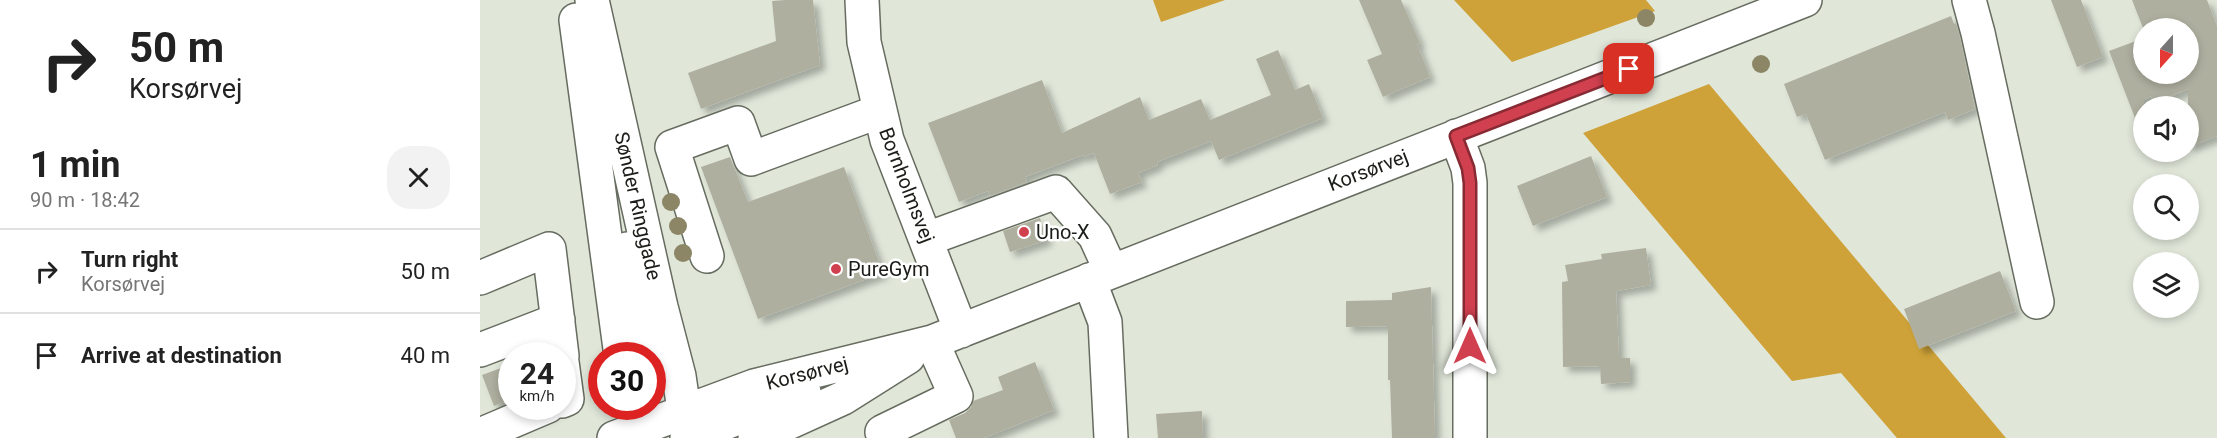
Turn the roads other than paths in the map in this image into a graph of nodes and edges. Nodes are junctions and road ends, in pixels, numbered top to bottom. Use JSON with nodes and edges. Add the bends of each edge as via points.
{"nodes":[{"id":1,"x":574,"y":0,"type":"edge"},
{"id":2,"x":578,"y":0,"type":"edge"},
{"id":3,"x":592,"y":0,"type":"edge"},
{"id":4,"x":862,"y":0,"type":"edge"},
{"id":5,"x":1805,"y":0,"type":"edge"},
{"id":6,"x":1969,"y":0,"type":"edge"},
{"id":7,"x":880,"y":111,"type":"junction"},
{"id":8,"x":1456,"y":136,"type":"junction"},
{"id":9,"x":927,"y":239,"type":"junction"},
{"id":10,"x":707,"y":256,"type":"dead end"},
{"id":11,"x":1100,"y":275,"type":"junction"},
{"id":12,"x":480,"y":278,"type":"edge"},
{"id":13,"x":2037,"y":302,"type":"dead end"},
{"id":14,"x":558,"y":320,"type":"junction"},
{"id":15,"x":946,"y":336,"type":"junction"},
{"id":16,"x":560,"y":342,"type":"edge"},
{"id":17,"x":619,"y":342,"type":"edge"},
{"id":18,"x":643,"y":342,"type":"edge"},
{"id":19,"x":480,"y":350,"type":"edge"},
{"id":20,"x":515,"y":420,"type":"edge"},
{"id":21,"x":657,"y":429,"type":"edge"},
{"id":22,"x":480,"y":435,"type":"edge"},
{"id":23,"x":755,"y":438,"type":"edge"},
{"id":24,"x":885,"y":438,"type":"edge"},
{"id":25,"x":1111,"y":438,"type":"edge"},
{"id":26,"x":1470,"y":438,"type":"edge"}],
"edges":[{"from":1,"to":17,"type":"street","name":"Sønder Ringgade"},
{"from":2,"to":18,"type":"street","via":[[605,111]]},
{"from":3,"to":21,"type":"street","name":"Sønder Ringgade","via":[[679,376]]},
{"from":4,"to":7,"type":"street","name":"Bornholmsvej","via":[[864,42]]},
{"from":5,"to":8,"type":"street","name":"Korsørvej"},
{"from":6,"to":13,"type":"street"},
{"from":7,"to":9,"type":"street","name":"Bornholmsvej","via":[[887,141]]},
{"from":7,"to":10,"type":"street","via":[[751,159],[738,123],[672,147]]},
{"from":8,"to":11,"type":"street","name":"Korsørvej"},
{"from":8,"to":26,"type":"street","via":[[1470,183]]},
{"from":9,"to":11,"type":"street","via":[[1056,192],[1095,236]]},
{"from":9,"to":15,"type":"street","name":"Bornholmsvej"},
{"from":11,"to":15,"type":"street","name":"Korsørvej"},
{"from":11,"to":25,"type":"street"},
{"from":12,"to":14,"type":"street","via":[[549,249]]},
{"from":14,"to":16,"type":"street"},
{"from":14,"to":19,"type":"street"},
{"from":15,"to":21,"type":"street"},
{"from":15,"to":23,"type":"street","name":"Korsørvej","via":[[843,399]]},
{"from":15,"to":24,"type":"street","name":"Bornholmsvej","via":[[956,396],[882,432]]},
{"from":20,"to":22,"type":"street"}]}
